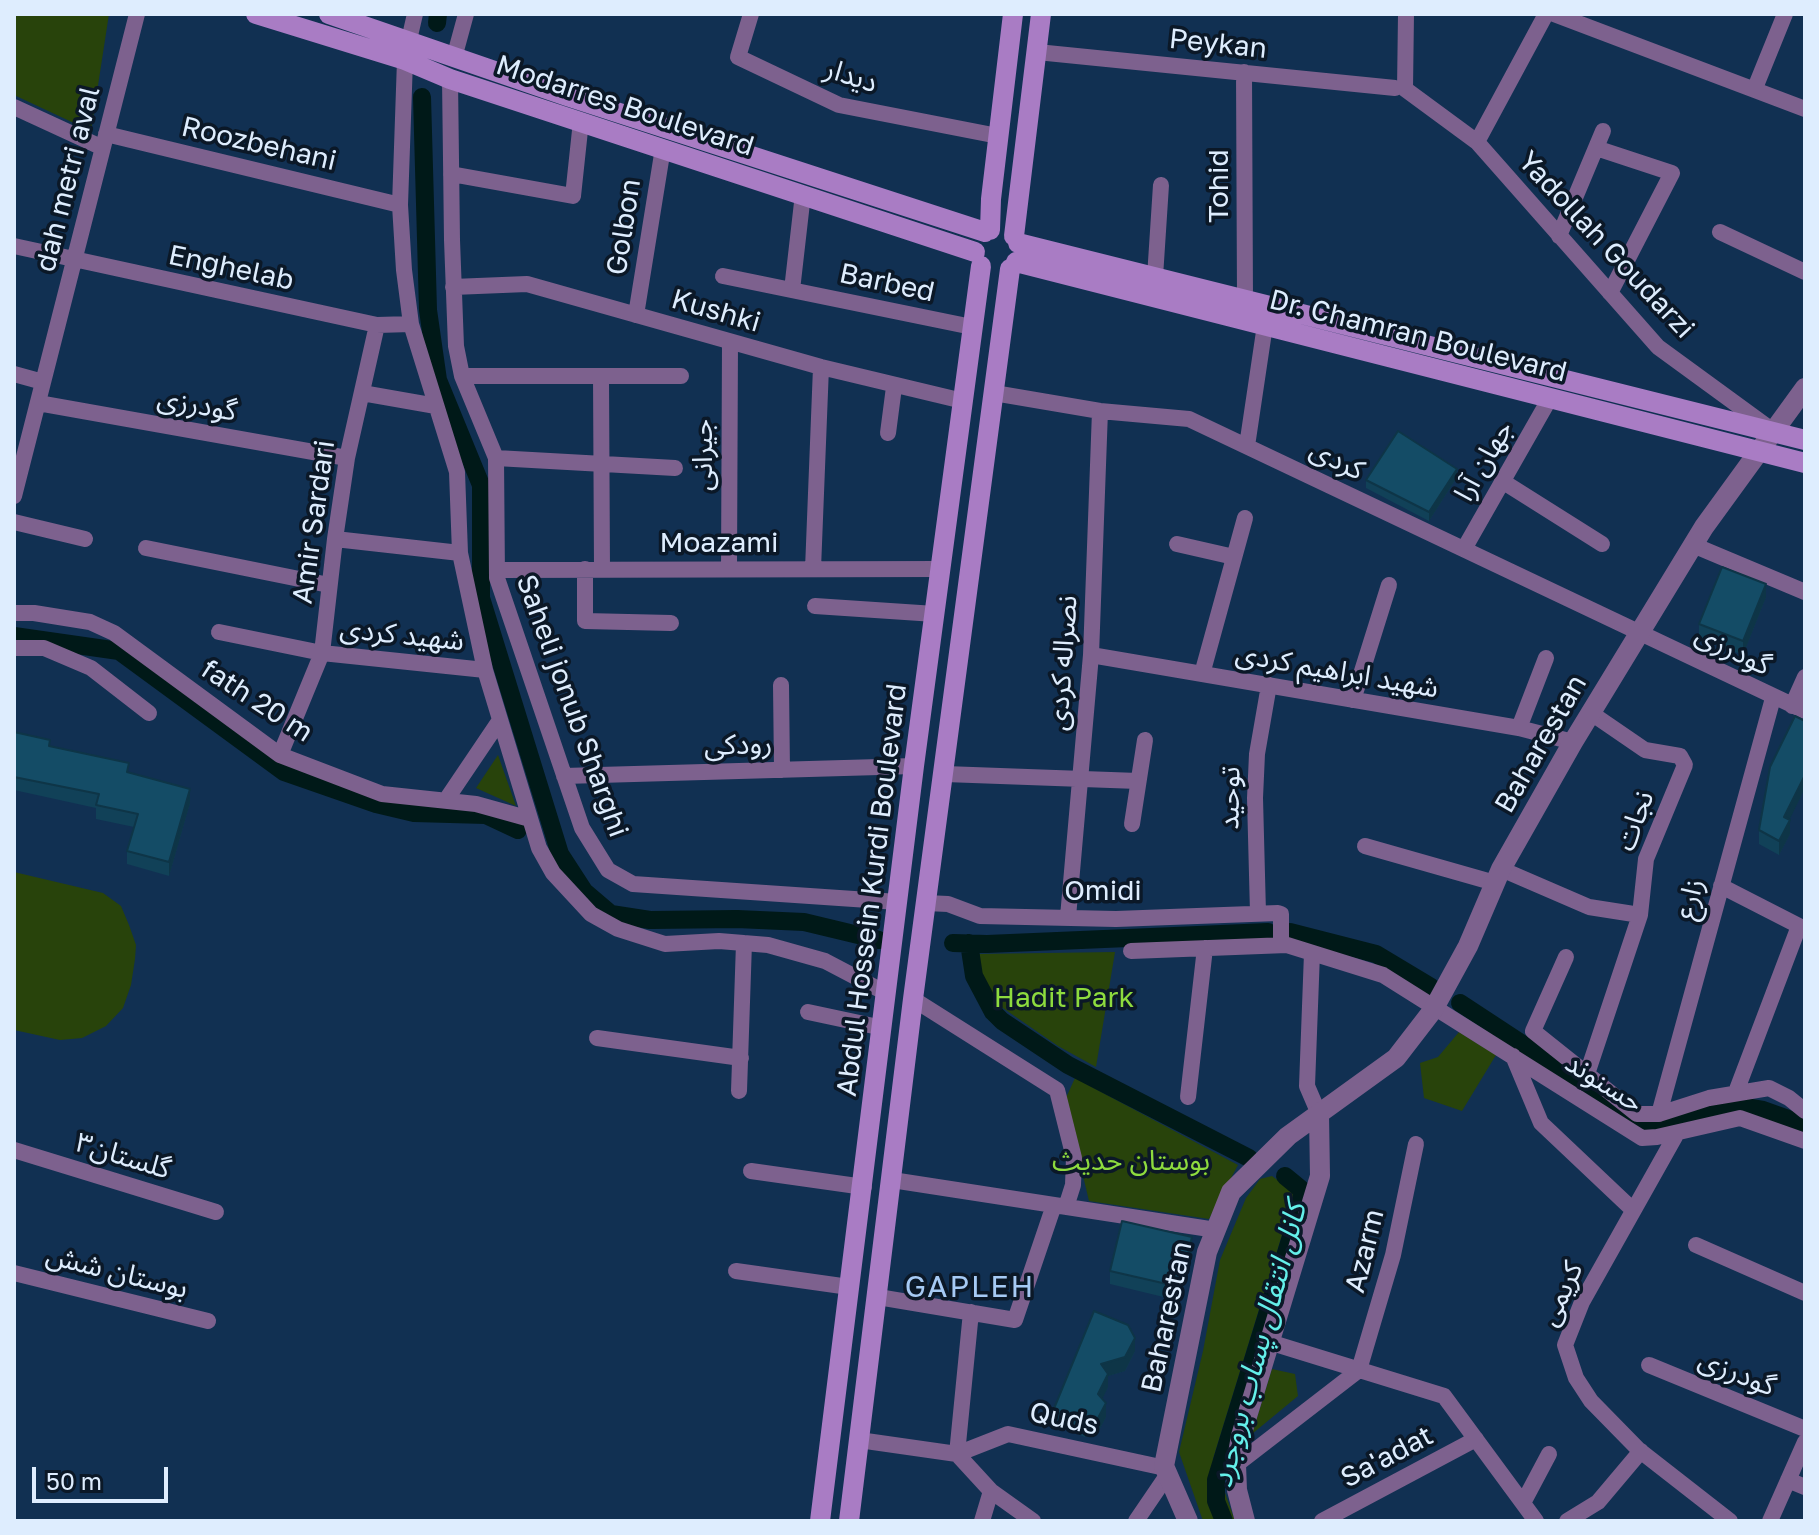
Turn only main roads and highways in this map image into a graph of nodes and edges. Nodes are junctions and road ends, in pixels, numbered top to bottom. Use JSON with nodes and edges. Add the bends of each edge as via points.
{"nodes":[{"id":1,"x":256,"y":14,"type":"edge"},
{"id":2,"x":329,"y":14,"type":"edge"},
{"id":3,"x":1013,"y":14,"type":"edge"},
{"id":4,"x":1041,"y":14,"type":"edge"},
{"id":5,"x":407,"y":50,"type":"junction"},
{"id":6,"x":454,"y":58,"type":"junction"},
{"id":7,"x":450,"y":79,"type":"junction"},
{"id":8,"x":998,"y":136,"type":"junction"},
{"id":9,"x":1026,"y":140,"type":"junction"},
{"id":10,"x":988,"y":231,"type":"junction"},
{"id":11,"x":1015,"y":252,"type":"junction"},
{"id":12,"x":978,"y":259,"type":"junction"},
{"id":13,"x":972,"y":327,"type":"junction"},
{"id":14,"x":1002,"y":331,"type":"junction"},
{"id":15,"x":1805,"y":440,"type":"edge"},
{"id":16,"x":1805,"y":463,"type":"edge"},
{"id":17,"x":898,"y":902,"type":"junction"},
{"id":18,"x":926,"y":903,"type":"junction"},
{"id":19,"x":886,"y":993,"type":"junction"},
{"id":20,"x":913,"y":999,"type":"junction"},
{"id":21,"x":820,"y":1521,"type":"edge"},
{"id":22,"x":849,"y":1521,"type":"edge"}],
"edges":[{"from":1,"to":5,"type":"main road","name":"Modarres Boulevard"},
{"from":2,"to":5,"type":"main road","name":"Modarres Boulevard"},
{"from":3,"to":8,"type":"main road"},
{"from":4,"to":9,"type":"main road","name":"Abdul Hossein Kurdi Boulevard"},
{"from":5,"to":6,"type":"main road","name":"Modarres Boulevard"},
{"from":5,"to":7,"type":"main road","name":"Modarres Boulevard"},
{"from":6,"to":7,"type":"main road"},
{"from":6,"to":10,"type":"main road","name":"Modarres Boulevard"},
{"from":7,"to":12,"type":"main road","name":"Modarres Boulevard","via":[[803,194]]},
{"from":8,"to":9,"type":"main road","via":[[1011,150]]},
{"from":8,"to":10,"type":"main road"},
{"from":9,"to":11,"type":"main road","name":"Abdul Hossein Kurdi Boulevard"},
{"from":10,"to":11,"type":"main road","via":[[1007,231]]},
{"from":10,"to":12,"type":"main road","via":[[980,237]]},
{"from":11,"to":12,"type":"main road","via":[[995,273]]},
{"from":11,"to":14,"type":"main road","name":"Abdul Hossein Kurdi Boulevard"},
{"from":11,"to":15,"type":"main road","name":"Dr. Chamran Boulevard","via":[[1155,277]]},
{"from":11,"to":16,"type":"main road","name":"Dr. Chamran Boulevard","via":[[1265,325]]},
{"from":12,"to":13,"type":"main road","name":"Abdul Hossein Kurdi Boulevard"},
{"from":13,"to":14,"type":"main road","via":[[991,321]]},
{"from":13,"to":17,"type":"main road","name":"Abdul Hossein Kurdi Boulevard"},
{"from":14,"to":18,"type":"main road","name":"Abdul Hossein Kurdi Boulevard"},
{"from":17,"to":18,"type":"main road"},
{"from":17,"to":19,"type":"main road","name":"Abdul Hossein Kurdi Boulevard"},
{"from":18,"to":20,"type":"main road","name":"Abdul Hossein Kurdi Boulevard"},
{"from":19,"to":20,"type":"main road"},
{"from":19,"to":21,"type":"main road","name":"Abdul Hossein Kurdi Boulevard"},
{"from":20,"to":22,"type":"main road","name":"Abdul Hossein Kurdi Boulevard"}]}
